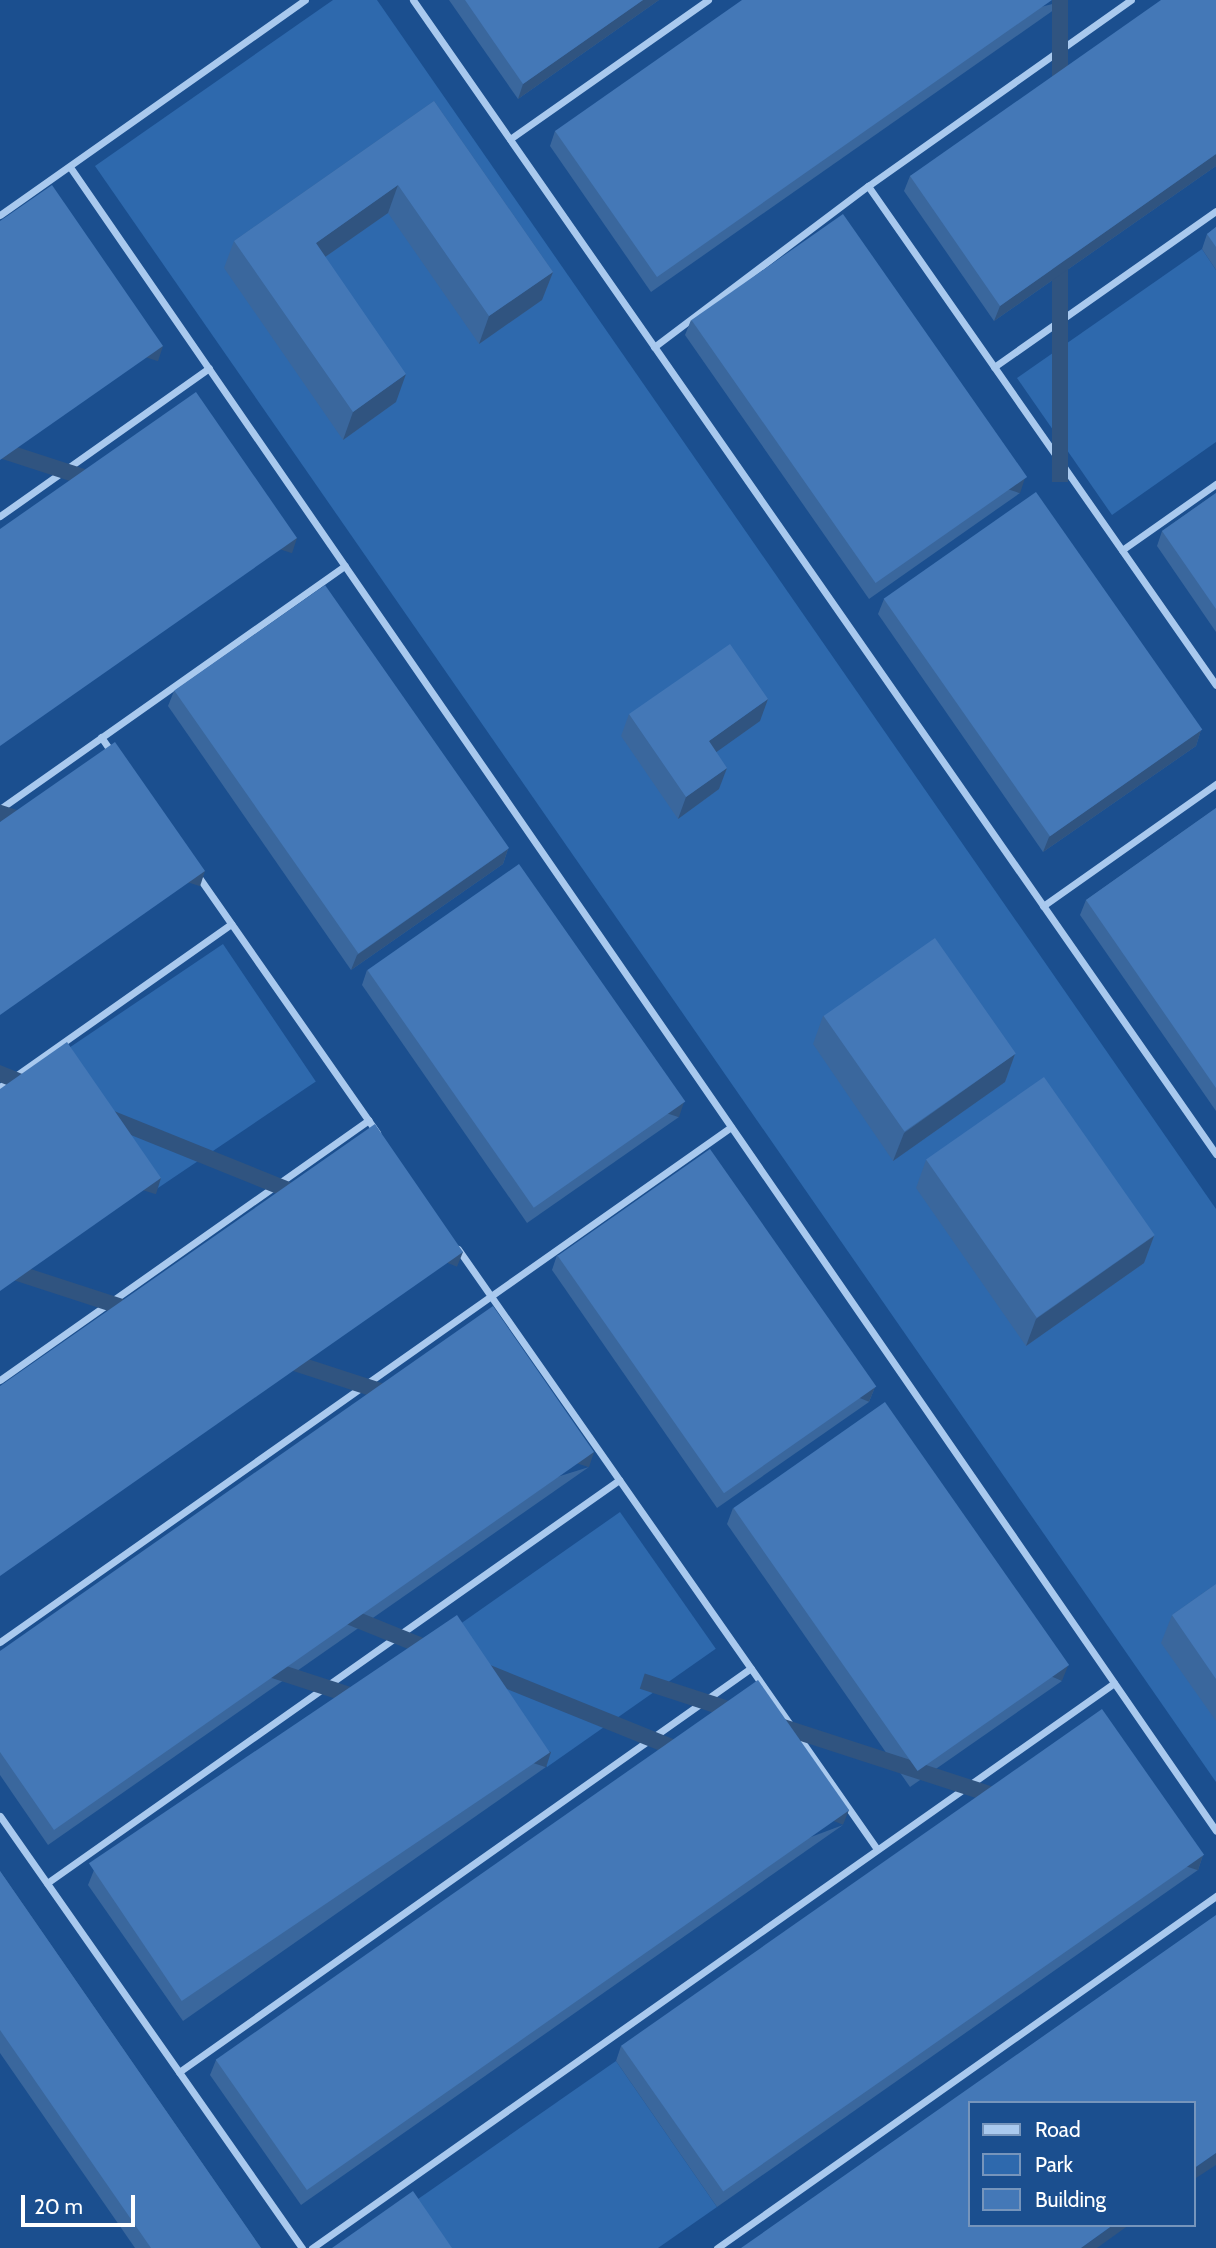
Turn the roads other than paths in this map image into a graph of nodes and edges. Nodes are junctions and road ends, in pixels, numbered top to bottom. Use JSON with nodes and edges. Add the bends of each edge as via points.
{"nodes":[{"id":1,"x":305,"y":0,"type":"edge"},
{"id":2,"x":413,"y":0,"type":"edge"},
{"id":3,"x":708,"y":0,"type":"edge"},
{"id":4,"x":1131,"y":0,"type":"edge"},
{"id":5,"x":510,"y":139,"type":"junction"},
{"id":6,"x":70,"y":167,"type":"junction"},
{"id":7,"x":868,"y":186,"type":"junction"},
{"id":8,"x":1216,"y":211,"type":"edge"},
{"id":9,"x":0,"y":215,"type":"edge"},
{"id":10,"x":654,"y":347,"type":"junction"},
{"id":11,"x":994,"y":367,"type":"junction"},
{"id":12,"x":209,"y":368,"type":"junction"},
{"id":13,"x":1216,"y":484,"type":"edge"},
{"id":14,"x":0,"y":516,"type":"edge"},
{"id":15,"x":1122,"y":550,"type":"junction"},
{"id":16,"x":345,"y":566,"type":"junction"},
{"id":17,"x":1216,"y":685,"type":"edge"},
{"id":18,"x":102,"y":737,"type":"junction"},
{"id":19,"x":117,"y":759,"type":"edge"},
{"id":20,"x":1216,"y":784,"type":"edge"},
{"id":21,"x":0,"y":809,"type":"edge"},
{"id":22,"x":193,"y":869,"type":"edge"},
{"id":23,"x":1043,"y":906,"type":"junction"},
{"id":24,"x":231,"y":924,"type":"junction"},
{"id":25,"x":0,"y":1087,"type":"edge"},
{"id":26,"x":368,"y":1120,"type":"junction"},
{"id":27,"x":731,"y":1127,"type":"junction"},
{"id":28,"x":384,"y":1142,"type":"edge"},
{"id":29,"x":1216,"y":1154,"type":"edge"},
{"id":30,"x":453,"y":1241,"type":"edge"},
{"id":31,"x":491,"y":1296,"type":"junction"},
{"id":32,"x":0,"y":1380,"type":"edge"},
{"id":33,"x":619,"y":1479,"type":"junction"},
{"id":34,"x":0,"y":1642,"type":"edge"},
{"id":35,"x":751,"y":1668,"type":"junction"},
{"id":36,"x":1114,"y":1683,"type":"junction"},
{"id":37,"x":0,"y":1816,"type":"edge"},
{"id":38,"x":1216,"y":1831,"type":"edge"},
{"id":39,"x":877,"y":1849,"type":"junction"},
{"id":40,"x":47,"y":1883,"type":"junction"},
{"id":41,"x":1216,"y":1896,"type":"edge"},
{"id":42,"x":179,"y":2071,"type":"junction"},
{"id":43,"x":302,"y":2248,"type":"edge"},
{"id":44,"x":312,"y":2248,"type":"edge"},
{"id":45,"x":717,"y":2248,"type":"edge"}],
"edges":[{"from":1,"to":6,"type":"street"},
{"from":2,"to":5,"type":"street"},
{"from":3,"to":5,"type":"street"},
{"from":4,"to":7,"type":"street"},
{"from":5,"to":10,"type":"street"},
{"from":6,"to":9,"type":"street"},
{"from":6,"to":12,"type":"street"},
{"from":7,"to":10,"type":"street"},
{"from":7,"to":11,"type":"street"},
{"from":8,"to":11,"type":"street"},
{"from":10,"to":23,"type":"street"},
{"from":11,"to":15,"type":"street"},
{"from":12,"to":14,"type":"street"},
{"from":12,"to":16,"type":"street"},
{"from":13,"to":15,"type":"street"},
{"from":15,"to":17,"type":"street"},
{"from":16,"to":18,"type":"street"},
{"from":16,"to":27,"type":"street"},
{"from":18,"to":19,"type":"street"},
{"from":18,"to":21,"type":"street"},
{"from":20,"to":23,"type":"street"},
{"from":22,"to":24,"type":"street"},
{"from":23,"to":29,"type":"street"},
{"from":24,"to":25,"type":"street"},
{"from":24,"to":26,"type":"street"},
{"from":26,"to":28,"type":"street"},
{"from":26,"to":32,"type":"street"},
{"from":27,"to":31,"type":"street"},
{"from":27,"to":36,"type":"street"},
{"from":30,"to":31,"type":"street"},
{"from":31,"to":33,"type":"street"},
{"from":31,"to":34,"type":"street"},
{"from":33,"to":35,"type":"street"},
{"from":33,"to":40,"type":"street"},
{"from":35,"to":39,"type":"street"},
{"from":35,"to":42,"type":"street"},
{"from":36,"to":38,"type":"street"},
{"from":36,"to":39,"type":"street"},
{"from":37,"to":40,"type":"street"},
{"from":39,"to":44,"type":"street"},
{"from":40,"to":42,"type":"street"},
{"from":41,"to":45,"type":"street"},
{"from":42,"to":43,"type":"street"}]}
